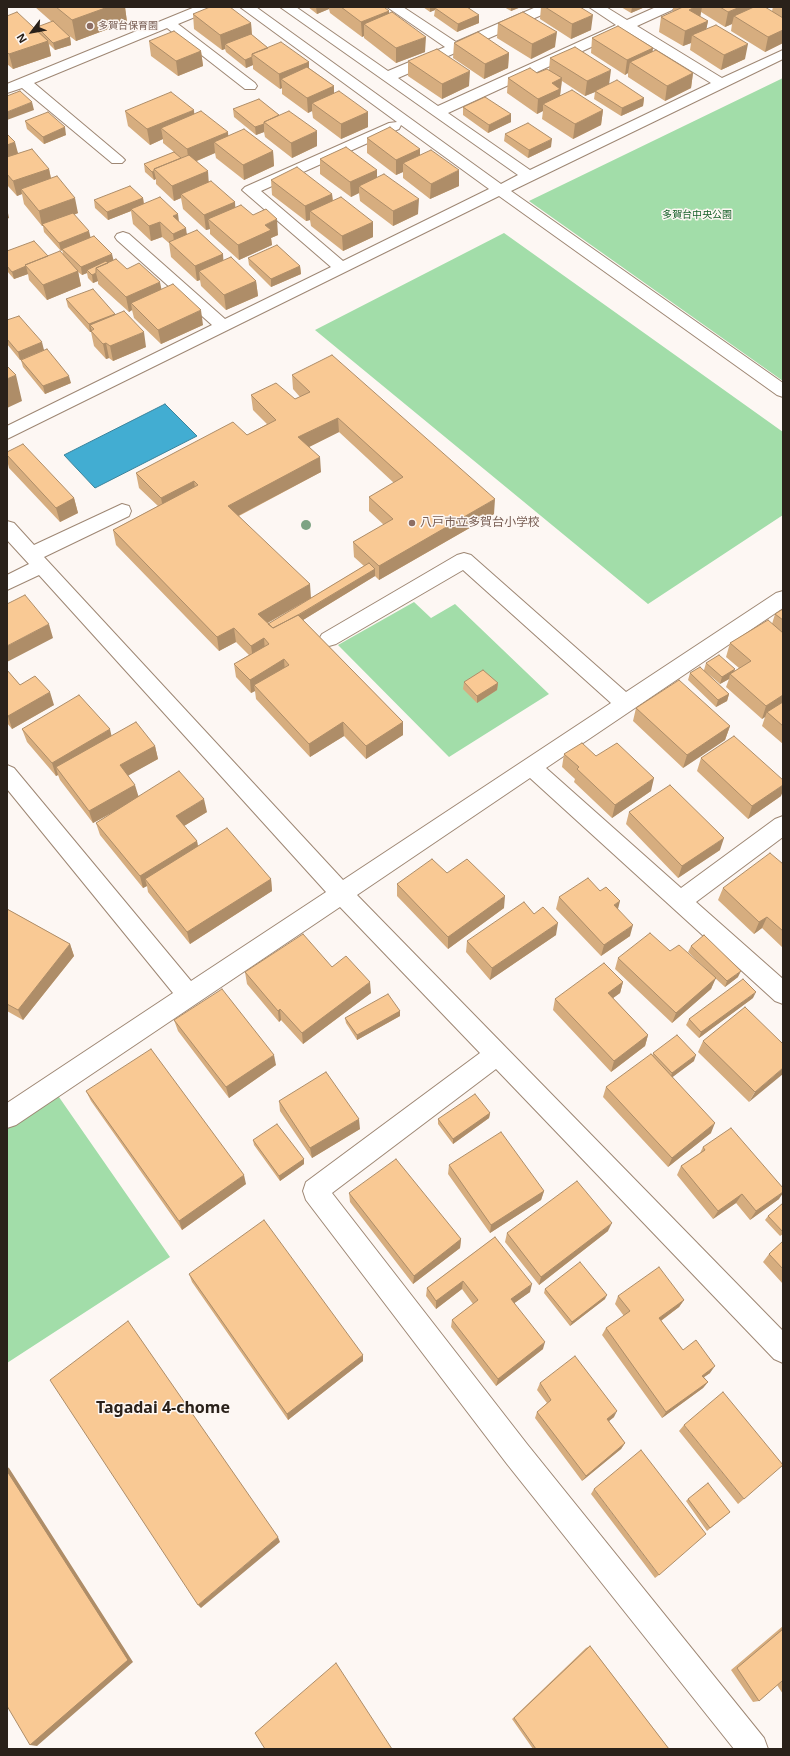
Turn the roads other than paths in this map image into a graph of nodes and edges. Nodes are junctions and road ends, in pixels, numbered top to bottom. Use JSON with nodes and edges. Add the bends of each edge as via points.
{"nodes":[{"id":1,"x":207,"y":7,"type":"edge"},
{"id":2,"x":247,"y":7,"type":"edge"},
{"id":3,"x":287,"y":7,"type":"edge"},
{"id":4,"x":394,"y":7,"type":"edge"},
{"id":5,"x":548,"y":7,"type":"edge"},
{"id":6,"x":596,"y":7,"type":"edge"},
{"id":7,"x":667,"y":7,"type":"edge"},
{"id":8,"x":169,"y":23,"type":"junction"},
{"id":9,"x":626,"y":26,"type":"junction"},
{"id":10,"x":455,"y":47,"type":"junction"},
{"id":11,"x":346,"y":49,"type":"junction"},
{"id":12,"x":783,"y":54,"type":"edge"},
{"id":13,"x":320,"y":60,"type":"junction"},
{"id":14,"x":387,"y":77,"type":"junction"},
{"id":15,"x":24,"y":82,"type":"junction"},
{"id":16,"x":722,"y":84,"type":"junction"},
{"id":17,"x":250,"y":86,"type":"dead end"},
{"id":18,"x":7,"y":88,"type":"edge"},
{"id":19,"x":437,"y":112,"type":"junction"},
{"id":20,"x":405,"y":121,"type":"junction"},
{"id":21,"x":117,"y":160,"type":"dead end"},
{"id":22,"x":529,"y":176,"type":"junction"},
{"id":23,"x":500,"y":190,"type":"junction"},
{"id":24,"x":123,"y":237,"type":"dead end"},
{"id":25,"x":342,"y":268,"type":"junction"},
{"id":26,"x":224,"y":326,"type":"junction"},
{"id":27,"x":783,"y":391,"type":"edge"},
{"id":28,"x":7,"y":433,"type":"edge"},
{"id":29,"x":122,"y":511,"type":"dead end"},
{"id":30,"x":7,"y":528,"type":"edge"},
{"id":31,"x":36,"y":561,"type":"junction"},
{"id":32,"x":7,"y":583,"type":"edge"},
{"id":33,"x":783,"y":598,"type":"edge"},
{"id":34,"x":329,"y":639,"type":"dead end"},
{"id":35,"x":626,"y":704,"type":"junction"},
{"id":36,"x":531,"y":768,"type":"junction"},
{"id":37,"x":7,"y":774,"type":"edge"},
{"id":38,"x":783,"y":825,"type":"edge"},
{"id":39,"x":341,"y":893,"type":"junction"},
{"id":40,"x":680,"y":901,"type":"junction"},
{"id":41,"x":783,"y":994,"type":"edge"},
{"id":42,"x":188,"y":995,"type":"junction"},
{"id":43,"x":496,"y":1054,"type":"junction"},
{"id":44,"x":7,"y":1117,"type":"edge"},
{"id":45,"x":783,"y":1350,"type":"edge"},
{"id":46,"x":753,"y":1749,"type":"edge"}],
"edges":[{"from":1,"to":8,"type":"street"},
{"from":2,"to":13,"type":"street"},
{"from":3,"to":11,"type":"street"},
{"from":4,"to":10,"type":"street"},
{"from":5,"to":10,"type":"street"},
{"from":6,"to":9,"type":"street"},
{"from":7,"to":9,"type":"street"},
{"from":8,"to":15,"type":"street"},
{"from":8,"to":17,"type":"street"},
{"from":9,"to":16,"type":"street"},
{"from":9,"to":19,"type":"street"},
{"from":10,"to":14,"type":"street"},
{"from":11,"to":13,"type":"street"},
{"from":11,"to":14,"type":"street"},
{"from":12,"to":16,"type":"street"},
{"from":13,"to":20,"type":"street"},
{"from":14,"to":19,"type":"street"},
{"from":15,"to":18,"type":"street"},
{"from":15,"to":21,"type":"street"},
{"from":16,"to":22,"type":"street"},
{"from":19,"to":22,"type":"street"},
{"from":20,"to":23,"type":"street"},
{"from":20,"to":25,"type":"street","via":[[250,190]]},
{"from":22,"to":23,"type":"street"},
{"from":23,"to":25,"type":"street"},
{"from":23,"to":27,"type":"street"},
{"from":24,"to":26,"type":"street"},
{"from":25,"to":26,"type":"street"},
{"from":26,"to":28,"type":"street"},
{"from":29,"to":31,"type":"street"},
{"from":30,"to":31,"type":"street"},
{"from":31,"to":32,"type":"street"},
{"from":31,"to":39,"type":"street"},
{"from":33,"to":35,"type":"street"},
{"from":34,"to":35,"type":"street","via":[[464,560]]},
{"from":35,"to":36,"type":"street"},
{"from":36,"to":39,"type":"street"},
{"from":36,"to":40,"type":"street"},
{"from":37,"to":42,"type":"street"},
{"from":38,"to":40,"type":"street"},
{"from":39,"to":42,"type":"street"},
{"from":39,"to":43,"type":"street"},
{"from":40,"to":41,"type":"street"},
{"from":42,"to":44,"type":"street"},
{"from":43,"to":45,"type":"street"},
{"from":43,"to":46,"type":"street","via":[[315,1191],[517,1454]]}]}
